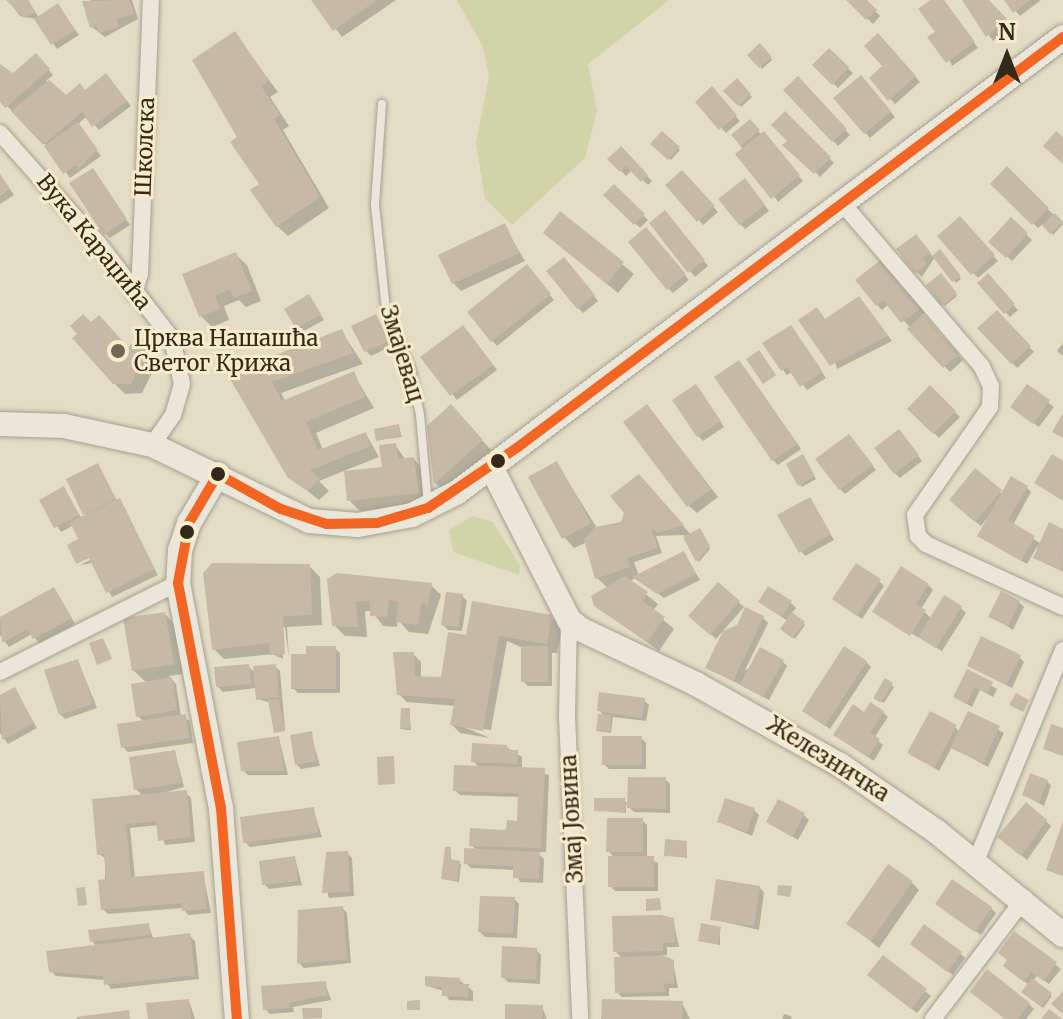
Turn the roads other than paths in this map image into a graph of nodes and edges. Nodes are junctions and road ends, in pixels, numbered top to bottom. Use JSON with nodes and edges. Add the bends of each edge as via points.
{"nodes":[{"id":1,"x":151,"y":0,"type":"edge"},
{"id":2,"x":1063,"y":37,"type":"edge"},
{"id":3,"x":382,"y":104,"type":"dead end"},
{"id":4,"x":0,"y":133,"type":"edge"},
{"id":5,"x":843,"y":204,"type":"junction"},
{"id":6,"x":134,"y":293,"type":"junction"},
{"id":7,"x":0,"y":424,"type":"edge"},
{"id":8,"x":152,"y":445,"type":"junction"},
{"id":9,"x":491,"y":467,"type":"junction"},
{"id":10,"x":218,"y":474,"type":"junction"},
{"id":11,"x":428,"y":508,"type":"junction"},
{"id":12,"x":178,"y":583,"type":"junction"},
{"id":13,"x":1063,"y":607,"type":"edge"},
{"id":14,"x":569,"y":620,"type":"junction"},
{"id":15,"x":1063,"y":650,"type":"edge"},
{"id":16,"x":0,"y":672,"type":"edge"},
{"id":17,"x":976,"y":861,"type":"junction"},
{"id":18,"x":1025,"y":898,"type":"junction"},
{"id":19,"x":1063,"y":935,"type":"edge"},
{"id":20,"x":237,"y":1019,"type":"edge"},
{"id":21,"x":580,"y":1019,"type":"edge"},
{"id":22,"x":933,"y":1019,"type":"edge"}],
"edges":[{"from":1,"to":6,"type":"street","name":"Школска","via":[[140,273]]},
{"from":2,"to":5,"type":"street"},
{"from":3,"to":11,"type":"lane","name":"Змајевац","via":[[375,205],[384,297],[420,415]]},
{"from":4,"to":6,"type":"street","name":"Вука Караџића","via":[[99,244]]},
{"from":5,"to":9,"type":"street"},
{"from":5,"to":13,"type":"street","via":[[982,367],[991,386],[990,407],[915,515],[918,536]]},
{"from":6,"to":8,"type":"street","name":"Вука Караџића","via":[[172,339],[182,370],[178,402]]},
{"from":7,"to":8,"type":"street","via":[[64,426]]},
{"from":8,"to":10,"type":"street"},
{"from":9,"to":11,"type":"street"},
{"from":9,"to":14,"type":"street"},
{"from":10,"to":11,"type":"street","via":[[281,509],[327,524],[377,523]]},
{"from":10,"to":12,"type":"street","via":[[189,523]]},
{"from":12,"to":16,"type":"street"},
{"from":12,"to":20,"type":"street","via":[[221,808]]},
{"from":14,"to":17,"type":"street","name":"Железничка","via":[[830,759]]},
{"from":14,"to":21,"type":"street","name":"Змај Јовина","via":[[567,732]]},
{"from":15,"to":17,"type":"street"},
{"from":17,"to":18,"type":"street","name":"Железничка"},
{"from":18,"to":19,"type":"street","name":"Железничка"},
{"from":18,"to":22,"type":"street"}]}
